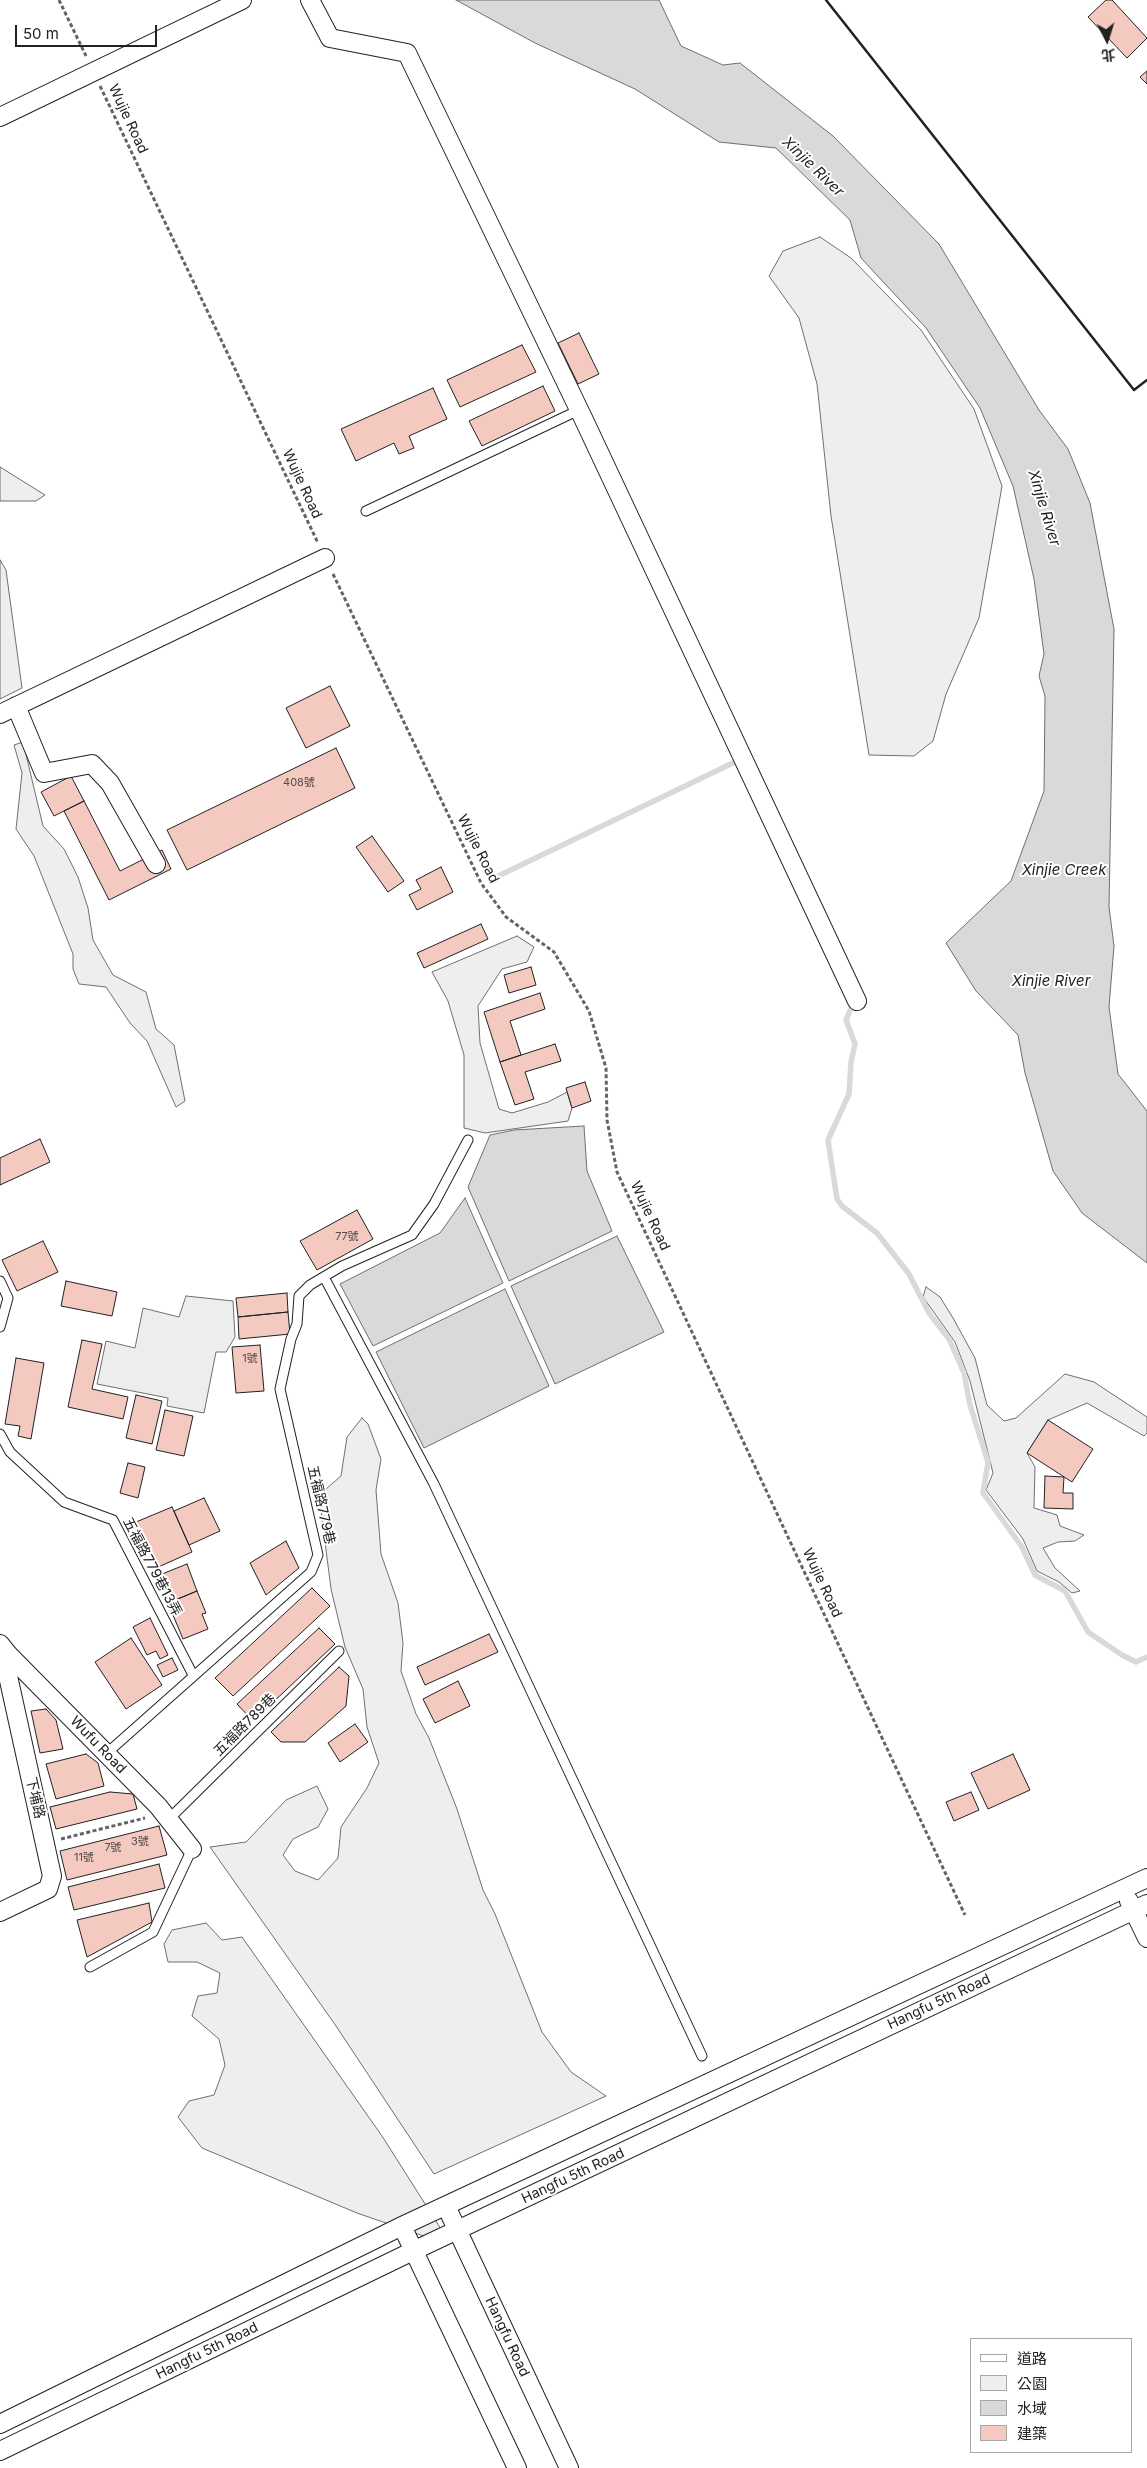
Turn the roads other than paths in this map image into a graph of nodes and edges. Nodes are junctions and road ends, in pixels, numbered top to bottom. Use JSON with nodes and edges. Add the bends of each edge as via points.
{"nodes":[{"id":1,"x":242,"y":0,"type":"edge"},
{"id":2,"x":310,"y":0,"type":"edge"},
{"id":3,"x":0,"y":117,"type":"edge"},
{"id":4,"x":579,"y":410,"type":"junction"},
{"id":5,"x":366,"y":511,"type":"dead end"},
{"id":6,"x":325,"y":558,"type":"road end"},
{"id":7,"x":16,"y":706,"type":"junction"},
{"id":8,"x":0,"y":714,"type":"edge"},
{"id":9,"x":156,"y":864,"type":"dead end"},
{"id":10,"x":856,"y":1001,"type":"dead end"},
{"id":11,"x":468,"y":1140,"type":"dead end"},
{"id":12,"x":324,"y":1277,"type":"junction"},
{"id":13,"x":0,"y":1281,"type":"edge"},
{"id":14,"x":0,"y":1327,"type":"edge"},
{"id":15,"x":0,"y":1434,"type":"edge"},
{"id":16,"x":4,"y":1649,"type":"edge"},
{"id":17,"x":339,"y":1651,"type":"dead end"},
{"id":18,"x":193,"y":1675,"type":"junction"},
{"id":19,"x":107,"y":1754,"type":"junction"},
{"id":20,"x":170,"y":1819,"type":"junction"},
{"id":21,"x":192,"y":1849,"type":"joint"},
{"id":22,"x":1145,"y":1884,"type":"edge"},
{"id":23,"x":1124,"y":1889,"type":"junction"},
{"id":24,"x":1140,"y":1907,"type":"edge"},
{"id":25,"x":0,"y":1912,"type":"edge"},
{"id":26,"x":1147,"y":1938,"type":"edge"},
{"id":27,"x":90,"y":1967,"type":"dead end"},
{"id":28,"x":702,"y":2056,"type":"dead end"},
{"id":29,"x":446,"y":2206,"type":"junction"},
{"id":30,"x":402,"y":2226,"type":"junction"},
{"id":31,"x":457,"y":2231,"type":"junction"},
{"id":32,"x":413,"y":2251,"type":"junction"},
{"id":33,"x":0,"y":2424,"type":"edge"},
{"id":34,"x":0,"y":2451,"type":"edge"},
{"id":35,"x":517,"y":2468,"type":"edge"},
{"id":36,"x":569,"y":2468,"type":"edge"}],
"edges":[{"from":1,"to":3,"type":"street"},
{"from":2,"to":4,"type":"street","via":[[330,38],[407,53]]},
{"from":4,"to":5,"type":"lane"},
{"from":4,"to":10,"type":"street"},
{"from":6,"to":7,"type":"street"},
{"from":7,"to":8,"type":"street"},
{"from":7,"to":9,"type":"street","via":[[44,773],[92,764],[110,783]]},
{"from":11,"to":12,"type":"lane","name":"五福路779巷","via":[[434,1204],[412,1235]]},
{"from":12,"to":18,"type":"lane","name":"五福路779巷","via":[[310,1284],[299,1296],[297,1324],[280,1388],[318,1555],[311,1572]]},
{"from":12,"to":28,"type":"lane","via":[[434,1484]]},
{"from":13,"to":14,"type":"lane","via":[[8,1298]]},
{"from":15,"to":18,"type":"lane","name":"五福路779巷13弄","via":[[10,1452],[64,1502],[113,1520]]},
{"from":16,"to":19,"type":"street","name":"Wufu Road"},
{"from":16,"to":25,"type":"street","name":"下埔路","via":[[52,1876],[48,1889]]},
{"from":17,"to":20,"type":"lane","name":"五福路789巷"},
{"from":18,"to":19,"type":"lane","name":"五福路779巷"},
{"from":19,"to":20,"type":"street","name":"Wufu Road"},
{"from":20,"to":21,"type":"street","name":"Wufu Road"},
{"from":21,"to":27,"type":"lane","via":[[153,1932]]},
{"from":22,"to":23,"type":"street","name":"Hangfu 5th Road"},
{"from":23,"to":24,"type":"street"},
{"from":23,"to":29,"type":"street","name":"Hangfu 5th Road"},
{"from":24,"to":26,"type":"street"},
{"from":24,"to":31,"type":"street","name":"Hangfu 5th Road"},
{"from":29,"to":30,"type":"street","name":"Hangfu 5th Road"},
{"from":29,"to":31,"type":"street","name":"Hangfu Road"},
{"from":30,"to":32,"type":"street"},
{"from":30,"to":33,"type":"street","name":"Hangfu 5th Road"},
{"from":31,"to":32,"type":"street","name":"Hangfu 5th Road"},
{"from":31,"to":36,"type":"street","name":"Hangfu Road"},
{"from":32,"to":34,"type":"street","name":"Hangfu 5th Road"},
{"from":32,"to":35,"type":"street"}]}
